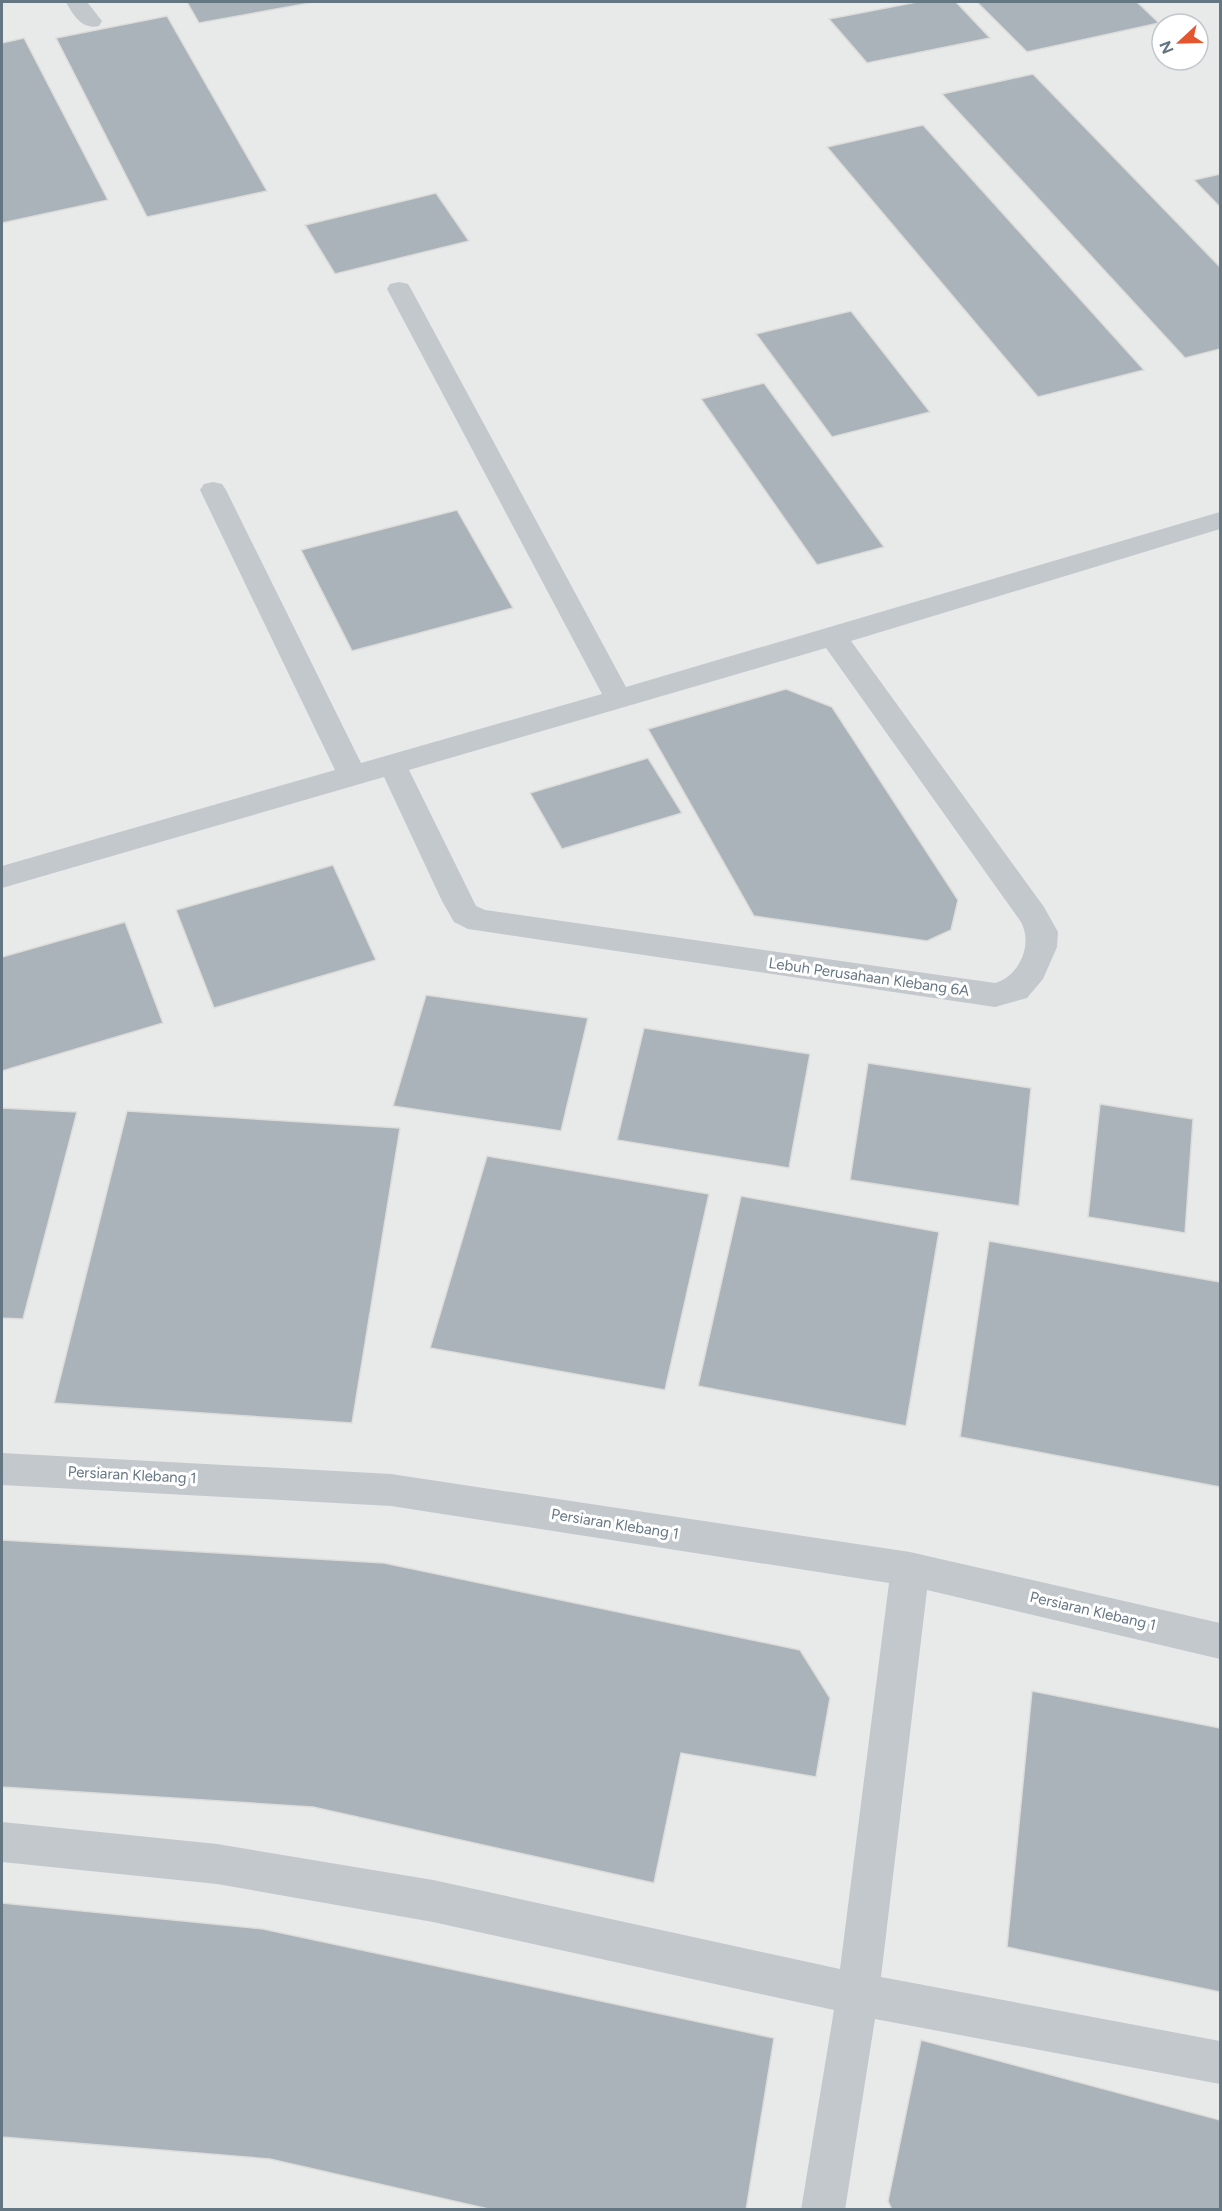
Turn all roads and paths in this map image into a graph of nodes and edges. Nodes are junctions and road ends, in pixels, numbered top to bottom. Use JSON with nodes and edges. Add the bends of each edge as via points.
{"nodes":[{"id":1,"x":76,"y":2,"type":"edge"},
{"id":2,"x":91,"y":21,"type":"dead end"},
{"id":3,"x":399,"y":289,"type":"dead end"},
{"id":4,"x":213,"y":490,"type":"dead end"},
{"id":5,"x":1221,"y":520,"type":"edge"},
{"id":6,"x":833,"y":637,"type":"junction"},
{"id":7,"x":618,"y":698,"type":"junction"},
{"id":8,"x":393,"y":766,"type":"junction"},
{"id":9,"x":353,"y":777,"type":"junction"},
{"id":10,"x":2,"y":877,"type":"edge"},
{"id":11,"x":2,"y":1469,"type":"edge"},
{"id":12,"x":910,"y":1569,"type":"junction"},
{"id":13,"x":1221,"y":1641,"type":"edge"},
{"id":14,"x":2,"y":1842,"type":"edge"},
{"id":15,"x":858,"y":1994,"type":"junction"},
{"id":16,"x":1221,"y":2063,"type":"edge"},
{"id":17,"x":823,"y":2210,"type":"edge"}],
"edges":[{"from":1,"to":2,"type":"street"},
{"from":3,"to":7,"type":"street"},
{"from":4,"to":9,"type":"street"},
{"from":5,"to":6,"type":"street"},
{"from":6,"to":7,"type":"street"},
{"from":6,"to":8,"type":"street","name":"Lebuh Perusahaan Klebang 6A","via":[[1042,932],[1041,946],[1027,979],[1016,989],[995,995],[479,921],[465,914],[457,901]]},
{"from":7,"to":8,"type":"street"},
{"from":8,"to":9,"type":"street"},
{"from":9,"to":10,"type":"street"},
{"from":11,"to":12,"type":"street","name":"Persiaran Klebang 1","via":[[392,1490]]},
{"from":12,"to":13,"type":"street","name":"Persiaran Klebang 1"},
{"from":12,"to":15,"type":"street"},
{"from":14,"to":15,"type":"street","via":[[217,1864],[433,1901]]},
{"from":15,"to":16,"type":"street"},
{"from":15,"to":17,"type":"street"}]}
